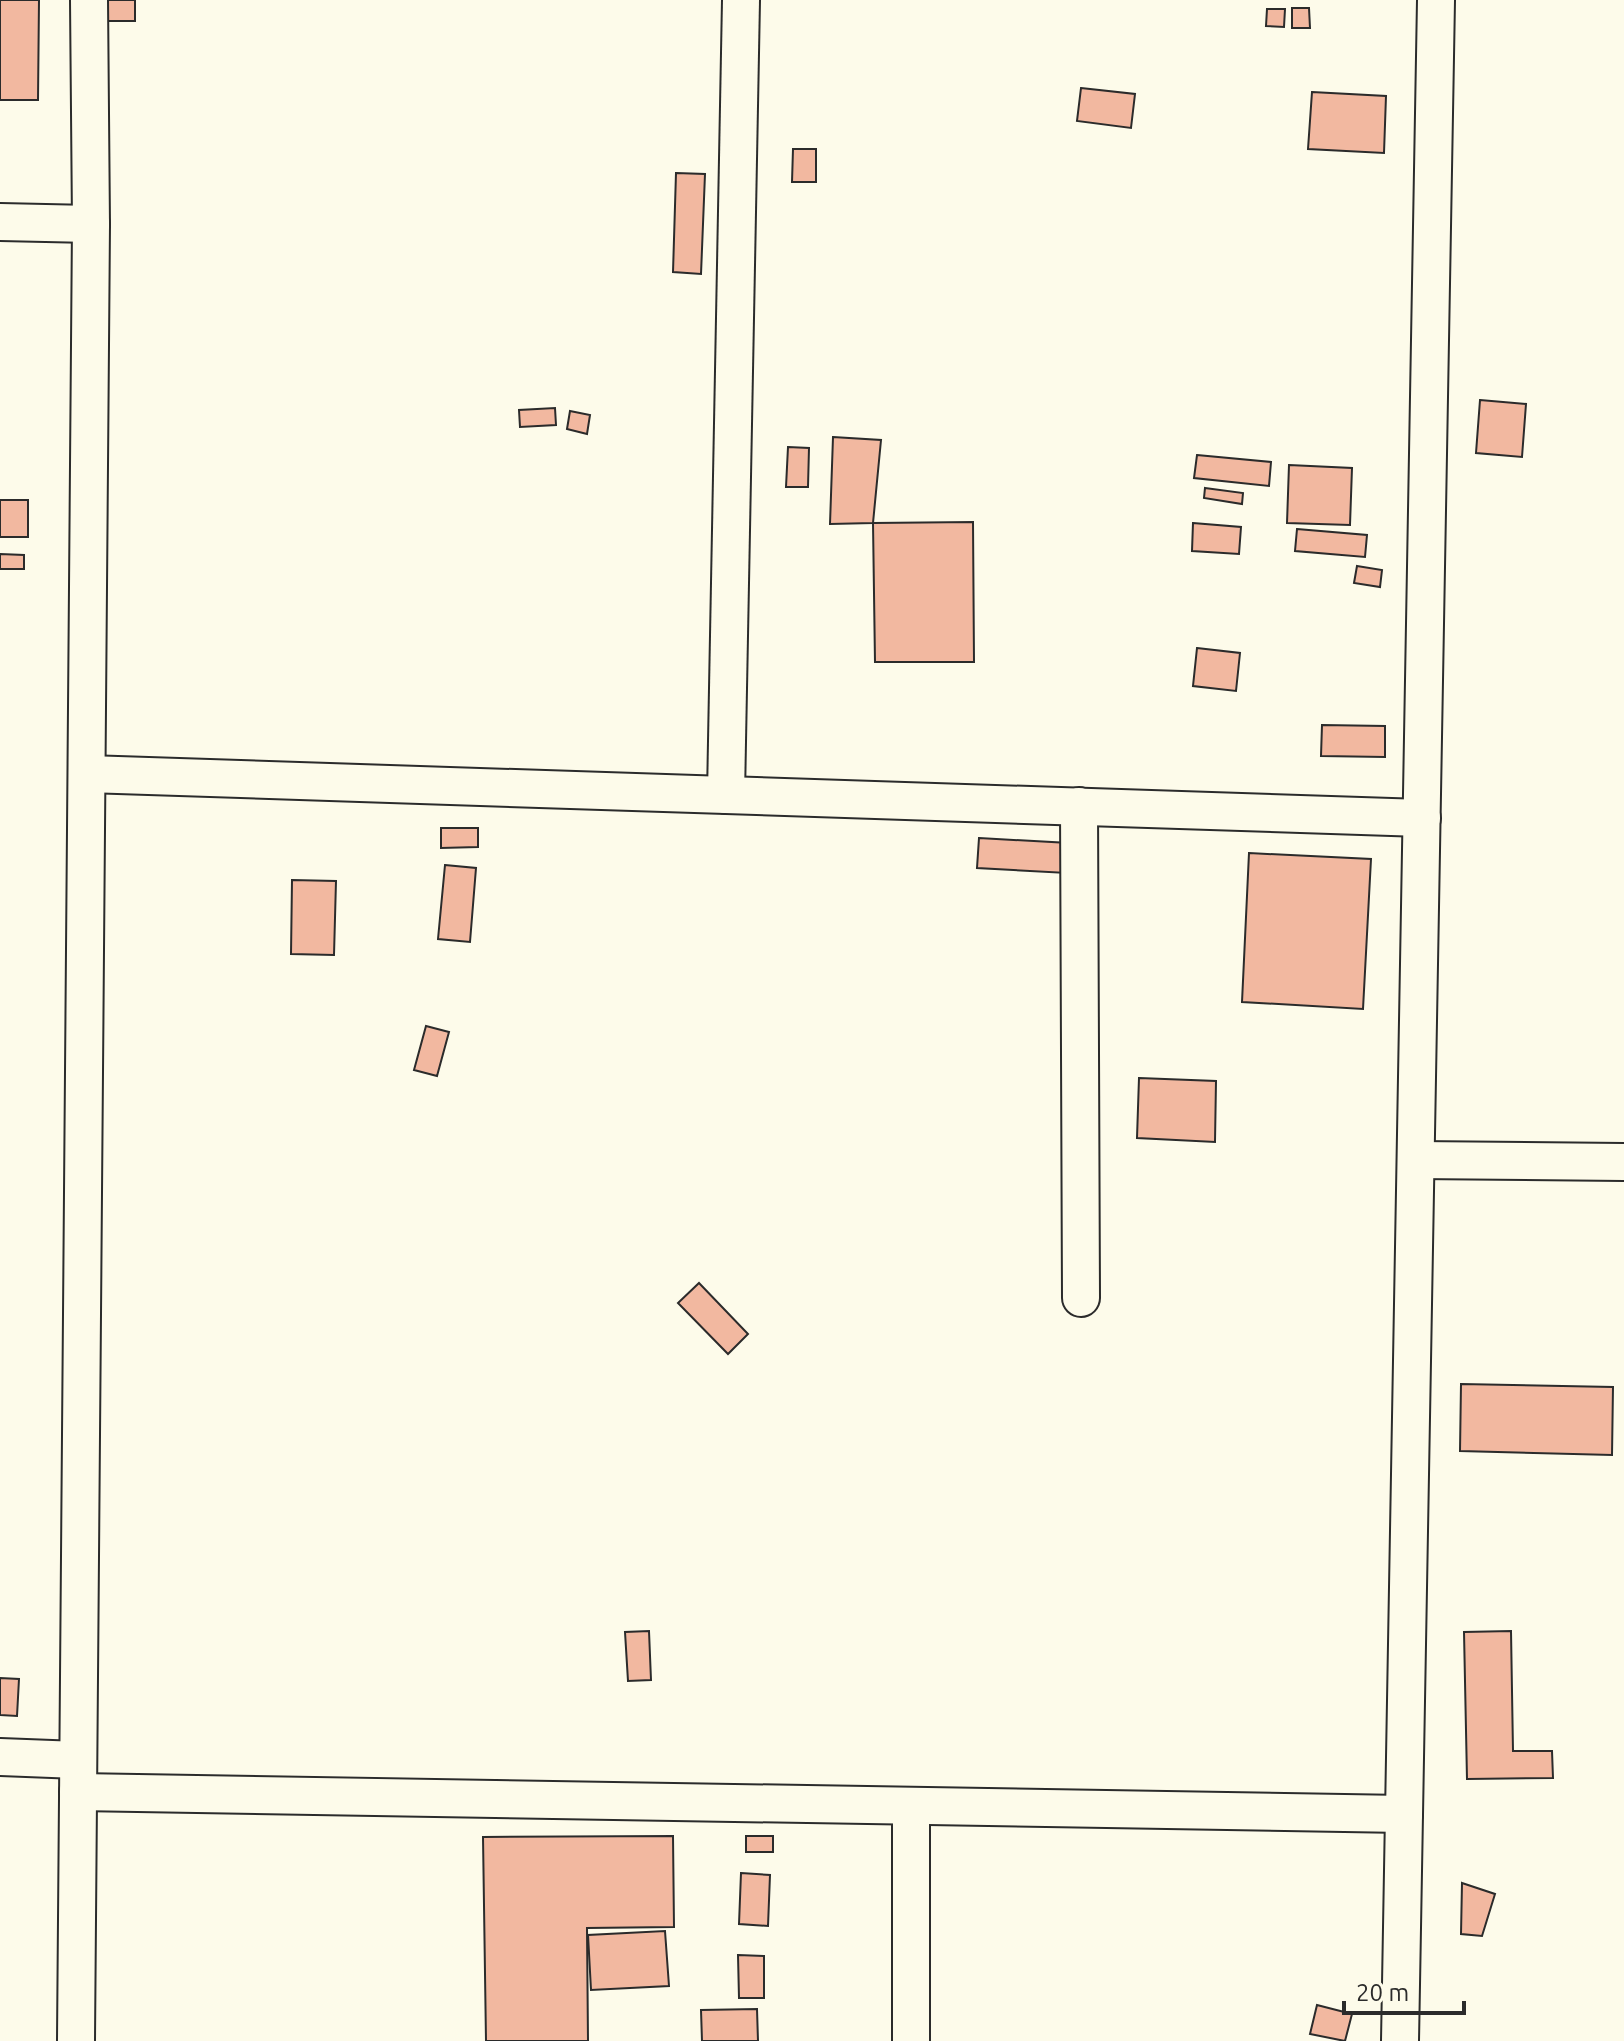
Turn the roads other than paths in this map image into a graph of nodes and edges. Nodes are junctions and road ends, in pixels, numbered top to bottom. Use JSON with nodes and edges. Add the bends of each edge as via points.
{"nodes":[{"id":1,"x":89,"y":0,"type":"edge"},
{"id":2,"x":741,"y":0,"type":"edge"},
{"id":3,"x":1436,"y":0,"type":"edge"},
{"id":4,"x":0,"y":222,"type":"edge"},
{"id":5,"x":91,"y":224,"type":"junction"},
{"id":6,"x":87,"y":774,"type":"junction"},
{"id":7,"x":726,"y":795,"type":"junction"},
{"id":8,"x":1079,"y":806,"type":"junction"},
{"id":9,"x":1422,"y":818,"type":"junction"},
{"id":10,"x":1416,"y":1160,"type":"junction"},
{"id":11,"x":1624,"y":1162,"type":"edge"},
{"id":12,"x":1081,"y":1298,"type":"dead end"},
{"id":13,"x":0,"y":1757,"type":"edge"},
{"id":14,"x":78,"y":1776,"type":"junction"},
{"id":15,"x":911,"y":1806,"type":"junction"},
{"id":16,"x":1404,"y":1814,"type":"junction"},
{"id":17,"x":76,"y":2041,"type":"edge"},
{"id":18,"x":911,"y":2041,"type":"edge"},
{"id":19,"x":1400,"y":2041,"type":"edge"}],
"edges":[{"from":1,"to":5,"type":"street"},
{"from":2,"to":7,"type":"street"},
{"from":3,"to":9,"type":"street"},
{"from":4,"to":5,"type":"street"},
{"from":5,"to":6,"type":"street"},
{"from":6,"to":7,"type":"street"},
{"from":6,"to":14,"type":"street"},
{"from":7,"to":8,"type":"street"},
{"from":8,"to":9,"type":"street"},
{"from":8,"to":12,"type":"street"},
{"from":9,"to":10,"type":"street"},
{"from":10,"to":11,"type":"street"},
{"from":10,"to":16,"type":"street"},
{"from":13,"to":14,"type":"street"},
{"from":14,"to":15,"type":"street"},
{"from":14,"to":17,"type":"street"},
{"from":15,"to":16,"type":"street"},
{"from":15,"to":18,"type":"street"},
{"from":16,"to":19,"type":"street"}]}
